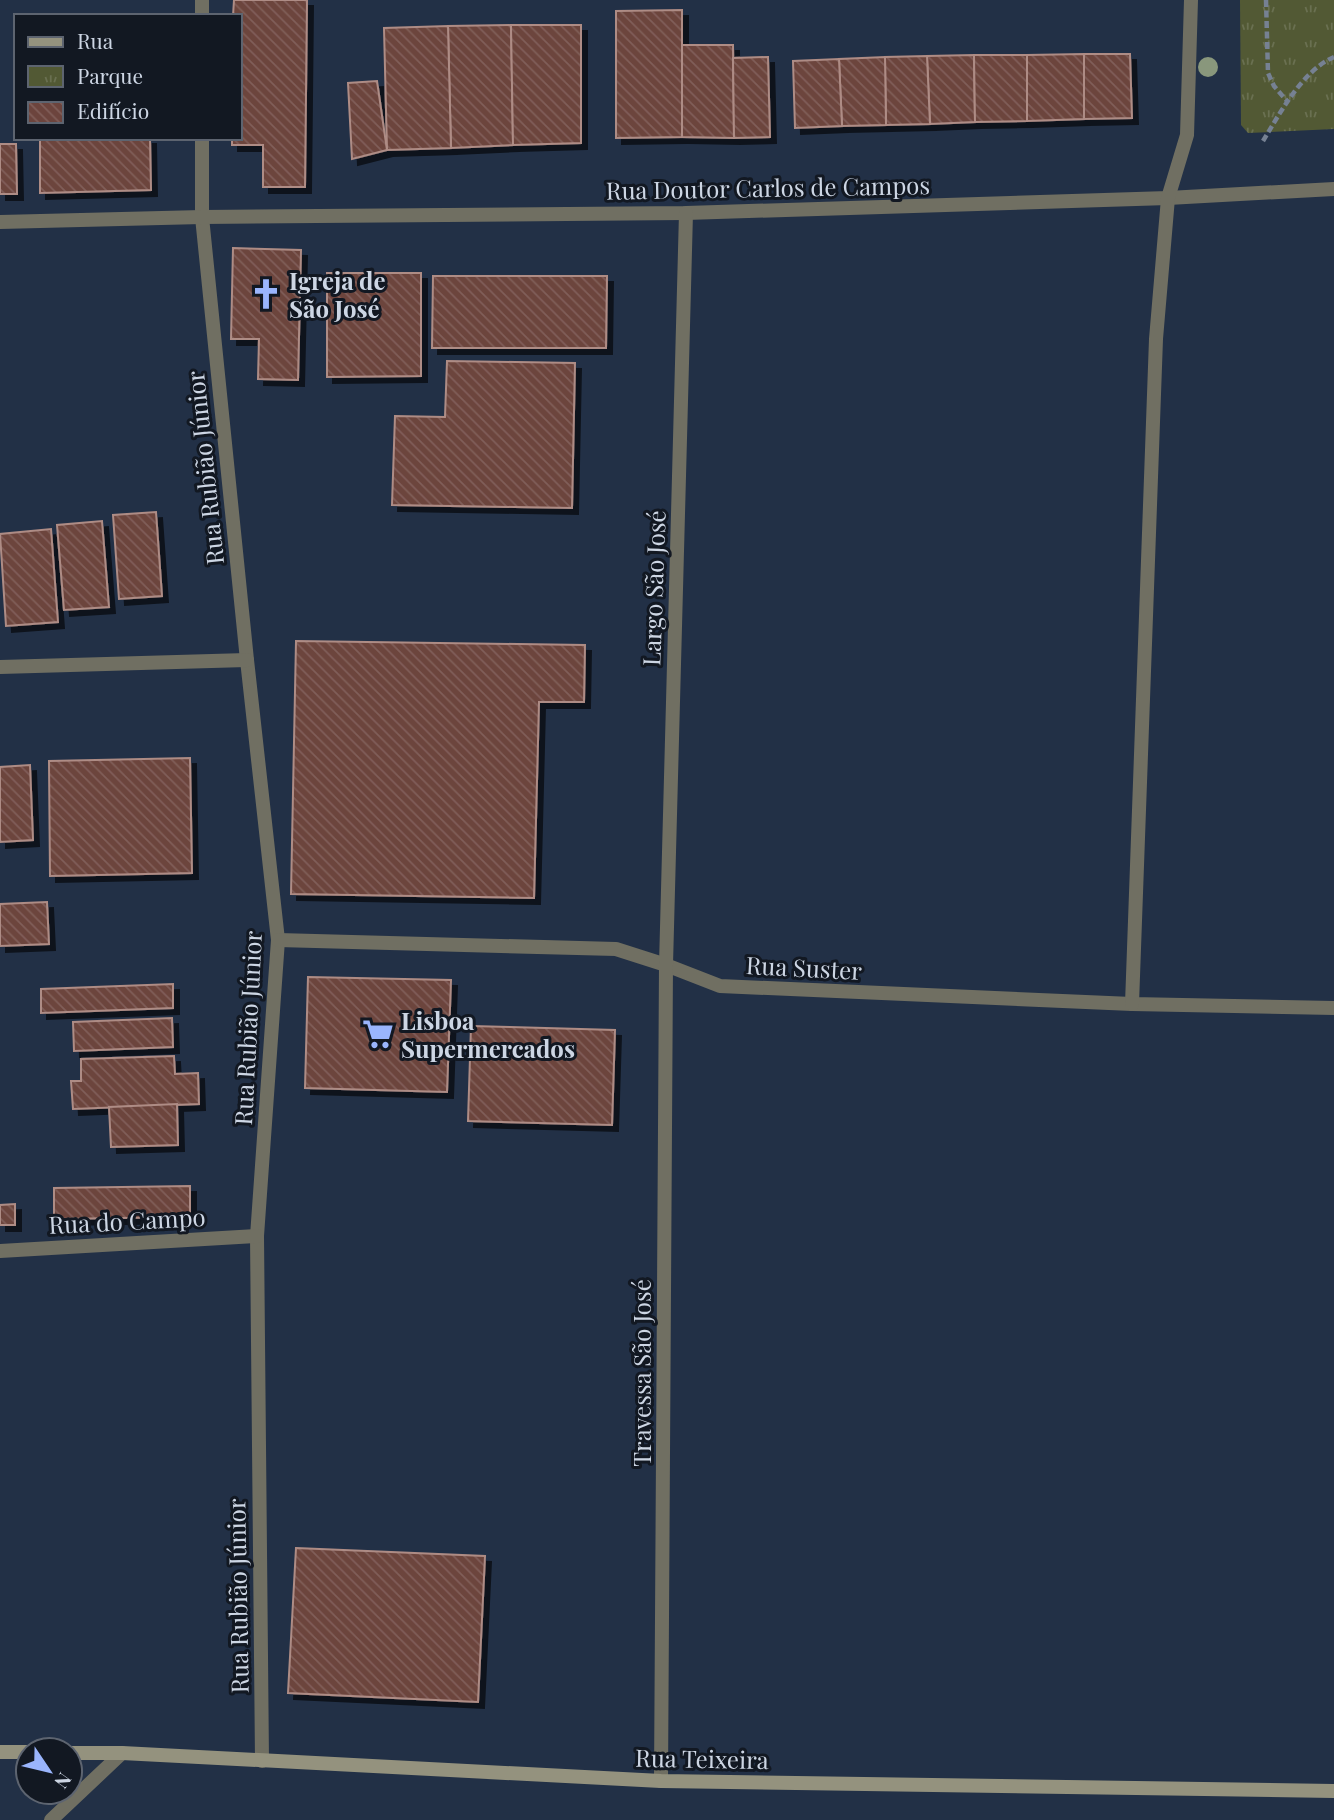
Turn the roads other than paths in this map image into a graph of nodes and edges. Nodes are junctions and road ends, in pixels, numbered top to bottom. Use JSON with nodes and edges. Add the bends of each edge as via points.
{"nodes":[{"id":1,"x":1191,"y":0,"type":"edge"},
{"id":2,"x":202,"y":140,"type":"edge"},
{"id":3,"x":1334,"y":189,"type":"edge"},
{"id":4,"x":1168,"y":198,"type":"junction"},
{"id":5,"x":686,"y":213,"type":"junction"},
{"id":6,"x":202,"y":217,"type":"junction"},
{"id":7,"x":0,"y":222,"type":"edge"},
{"id":8,"x":247,"y":660,"type":"junction"},
{"id":9,"x":0,"y":667,"type":"edge"},
{"id":10,"x":278,"y":940,"type":"junction"},
{"id":11,"x":666,"y":965,"type":"junction"},
{"id":12,"x":1132,"y":1004,"type":"junction"},
{"id":13,"x":1334,"y":1008,"type":"edge"},
{"id":14,"x":257,"y":1236,"type":"junction"},
{"id":15,"x":0,"y":1251,"type":"edge"},
{"id":16,"x":84,"y":1753,"type":"edge"},
{"id":17,"x":122,"y":1753,"type":"junction"},
{"id":18,"x":262,"y":1761,"type":"junction"},
{"id":19,"x":661,"y":1781,"type":"junction"},
{"id":20,"x":1334,"y":1791,"type":"edge"},
{"id":21,"x":51,"y":1820,"type":"edge"}],
"edges":[{"from":1,"to":4,"type":"street","via":[[1187,135]]},
{"from":2,"to":6,"type":"street","name":"Rua Rubião Júnior"},
{"from":3,"to":4,"type":"street","name":"Rua Doutor Carlos de Campos"},
{"from":4,"to":5,"type":"street","name":"Rua Doutor Carlos de Campos"},
{"from":4,"to":12,"type":"street","via":[[1156,339]]},
{"from":5,"to":6,"type":"street","name":"Rua Doutor Carlos de Campos"},
{"from":5,"to":11,"type":"street","name":"Largo São José"},
{"from":6,"to":7,"type":"street","name":"Rua Doutor Carlos de Campos"},
{"from":6,"to":8,"type":"street","name":"Rua Rubião Júnior"},
{"from":8,"to":9,"type":"street"},
{"from":8,"to":10,"type":"street","name":"Rua Rubião Júnior"},
{"from":10,"to":11,"type":"street","name":"Rua Suster","via":[[616,948]]},
{"from":10,"to":14,"type":"street","name":"Rua Rubião Júnior"},
{"from":11,"to":12,"type":"street","name":"Rua Suster","via":[[720,986]]},
{"from":11,"to":19,"type":"street","name":"Travessa São José"},
{"from":12,"to":13,"type":"street","name":"Rua Suster"},
{"from":14,"to":15,"type":"street","name":"Rua do Campo"},
{"from":14,"to":18,"type":"street","name":"Rua Rubião Júnior"},
{"from":16,"to":17,"type":"street","name":"Rua Teixeira"},
{"from":17,"to":18,"type":"street","name":"Rua Teixeira"},
{"from":17,"to":21,"type":"street"},
{"from":18,"to":19,"type":"street","name":"Rua Teixeira"},
{"from":19,"to":20,"type":"street","name":"Rua Teixeira"}]}
